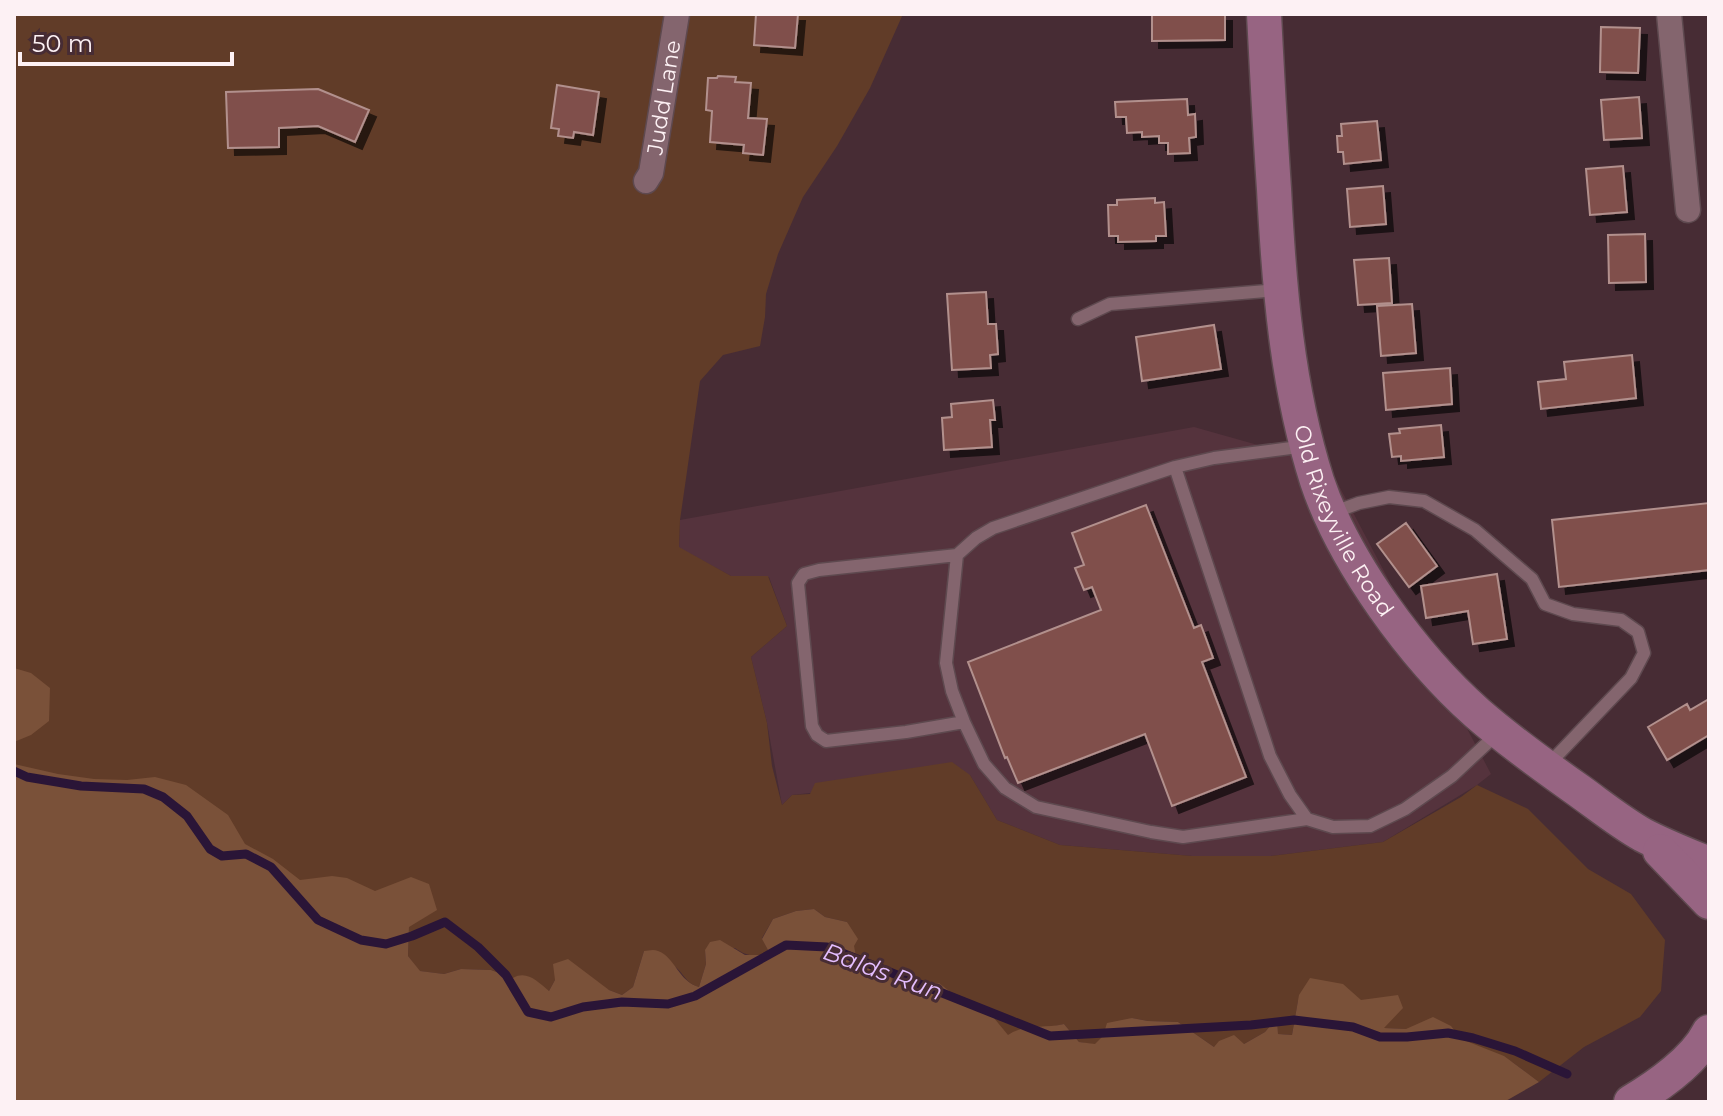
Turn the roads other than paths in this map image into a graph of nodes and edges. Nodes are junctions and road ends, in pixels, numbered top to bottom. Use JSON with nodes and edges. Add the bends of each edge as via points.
{"nodes":[{"id":1,"x":677,"y":14,"type":"edge"},
{"id":2,"x":1264,"y":14,"type":"edge"},
{"id":3,"x":1669,"y":14,"type":"edge"},
{"id":4,"x":646,"y":181,"type":"dead end"},
{"id":5,"x":1688,"y":210,"type":"dead end"},
{"id":6,"x":1281,"y":290,"type":"junction"},
{"id":7,"x":1078,"y":319,"type":"dead end"},
{"id":8,"x":1307,"y":446,"type":"junction"},
{"id":9,"x":1175,"y":467,"type":"junction"},
{"id":10,"x":1331,"y":514,"type":"junction"},
{"id":11,"x":957,"y":555,"type":"junction"},
{"id":12,"x":964,"y":722,"type":"junction"},
{"id":13,"x":1500,"y":731,"type":"junction"},
{"id":14,"x":1545,"y":767,"type":"junction"},
{"id":15,"x":1307,"y":819,"type":"junction"},
{"id":16,"x":1642,"y":834,"type":"junction"},
{"id":17,"x":1709,"y":864,"type":"edge"},
{"id":18,"x":1709,"y":902,"type":"edge"},
{"id":19,"x":1709,"y":1032,"type":"edge"},
{"id":20,"x":1631,"y":1102,"type":"edge"}],
"edges":[{"from":1,"to":4,"type":"street","name":"Judd Lane"},
{"from":2,"to":6,"type":"street","name":"Old Rixeyville Road"},
{"from":3,"to":5,"type":"street"},
{"from":6,"to":7,"type":"lane","via":[[1110,304]]},
{"from":6,"to":8,"type":"street","name":"Old Rixeyville Road"},
{"from":8,"to":9,"type":"lane"},
{"from":8,"to":10,"type":"street","name":"Old Rixeyville Road"},
{"from":9,"to":11,"type":"lane","via":[[993,528]]},
{"from":9,"to":15,"type":"lane","via":[[1270,756]]},
{"from":10,"to":13,"type":"street","name":"Old Rixeyville Road","via":[[1367,582],[1410,641],[1441,678]]},
{"from":10,"to":14,"type":"lane","via":[[1389,497],[1424,501],[1475,530],[1532,579],[1545,604],[1573,614],[1621,620],[1638,632],[1644,653],[1631,678]]},
{"from":11,"to":12,"type":"lane","via":[[946,663]]},
{"from":11,"to":12,"type":"lane","via":[[819,570],[804,574],[798,583],[817,735],[826,741]]},
{"from":12,"to":15,"type":"lane","via":[[984,764],[1005,788],[1036,807],[1183,837]]},
{"from":13,"to":14,"type":"street","name":"Old Rixeyville Road"},
{"from":13,"to":15,"type":"lane","via":[[1452,776],[1370,826],[1333,827]]},
{"from":14,"to":16,"type":"street","name":"Old Rixeyville Road"},
{"from":16,"to":17,"type":"street","name":"Old Rixeyville Road"},
{"from":16,"to":18,"type":"street"},
{"from":19,"to":20,"type":"street","via":[[1691,1057]]}]}
